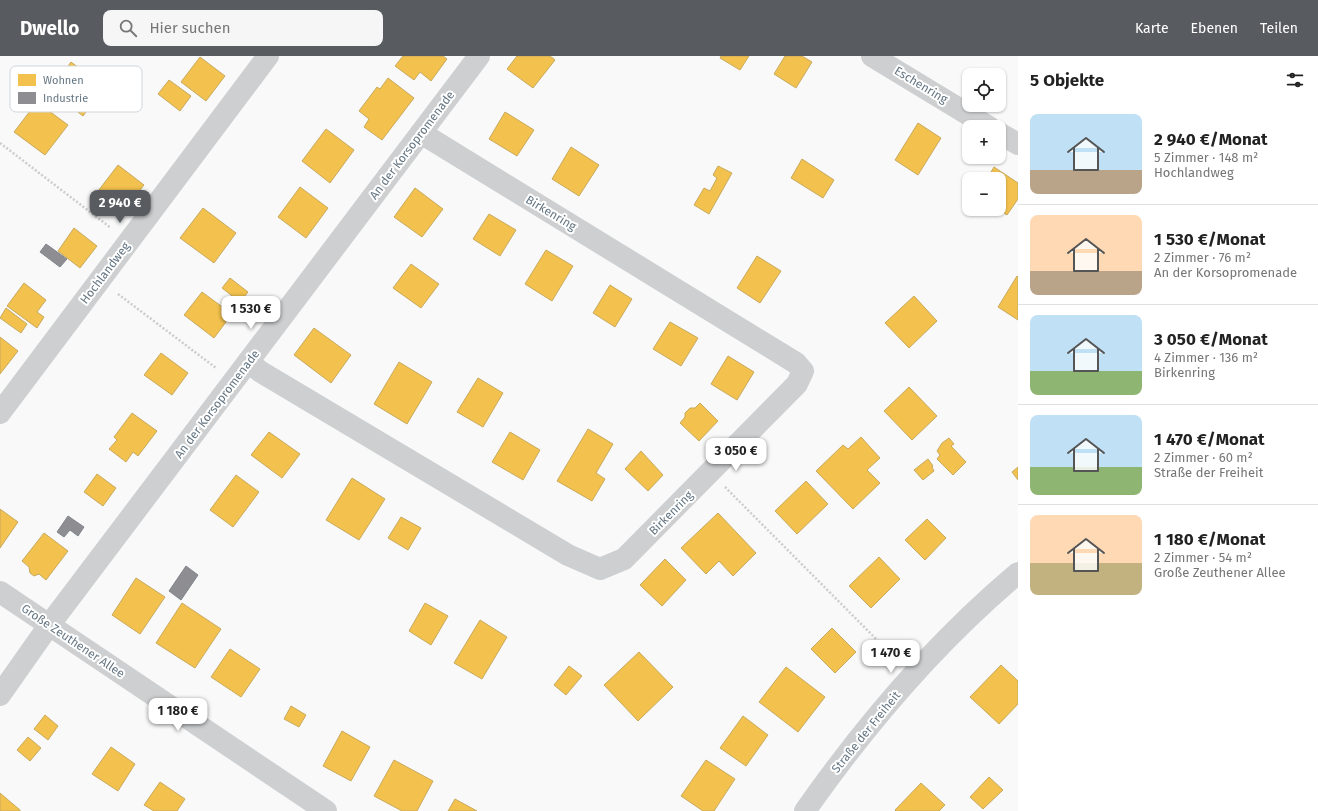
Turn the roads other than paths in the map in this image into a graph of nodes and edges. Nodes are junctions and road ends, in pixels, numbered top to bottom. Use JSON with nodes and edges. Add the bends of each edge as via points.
{"nodes":[{"id":1,"x":268,"y":56,"type":"edge"},
{"id":2,"x":479,"y":56,"type":"edge"},
{"id":3,"x":872,"y":56,"type":"edge"},
{"id":4,"x":978,"y":120,"type":"edge"},
{"id":5,"x":421,"y":133,"type":"junction"},
{"id":6,"x":1006,"y":137,"type":"edge"},
{"id":7,"x":1018,"y":144,"type":"edge"},
{"id":8,"x":248,"y":362,"type":"junction"},
{"id":9,"x":0,"y":412,"type":"edge"},
{"id":10,"x":1018,"y":573,"type":"edge"},
{"id":11,"x":0,"y":592,"type":"edge"},
{"id":12,"x":50,"y":624,"type":"junction"},
{"id":13,"x":0,"y":696,"type":"edge"},
{"id":14,"x":326,"y":811,"type":"edge"},
{"id":15,"x":805,"y":811,"type":"edge"}],
"edges":[{"from":1,"to":9,"type":"street","name":"Hochlandweg"},
{"from":2,"to":5,"type":"street","name":"An der Korsopromenade"},
{"from":3,"to":4,"type":"street","name":"Eschenring"},
{"from":5,"to":8,"type":"street","name":"An der Korsopromenade"},
{"from":5,"to":8,"type":"street","name":"Birkenring","via":[[796,363],[803,371],[797,384],[624,559],[600,569],[568,555]]},
{"from":6,"to":7,"type":"street"},
{"from":8,"to":12,"type":"street","name":"An der Korsopromenade"},
{"from":10,"to":15,"type":"street","name":"Straße der Freiheit","via":[[959,628],[896,694],[845,754]]},
{"from":11,"to":12,"type":"street","name":"Große Zeuthener Allee"},
{"from":12,"to":13,"type":"street","name":"An der Korsopromenade"},
{"from":12,"to":14,"type":"street","name":"Große Zeuthener Allee"}]}
